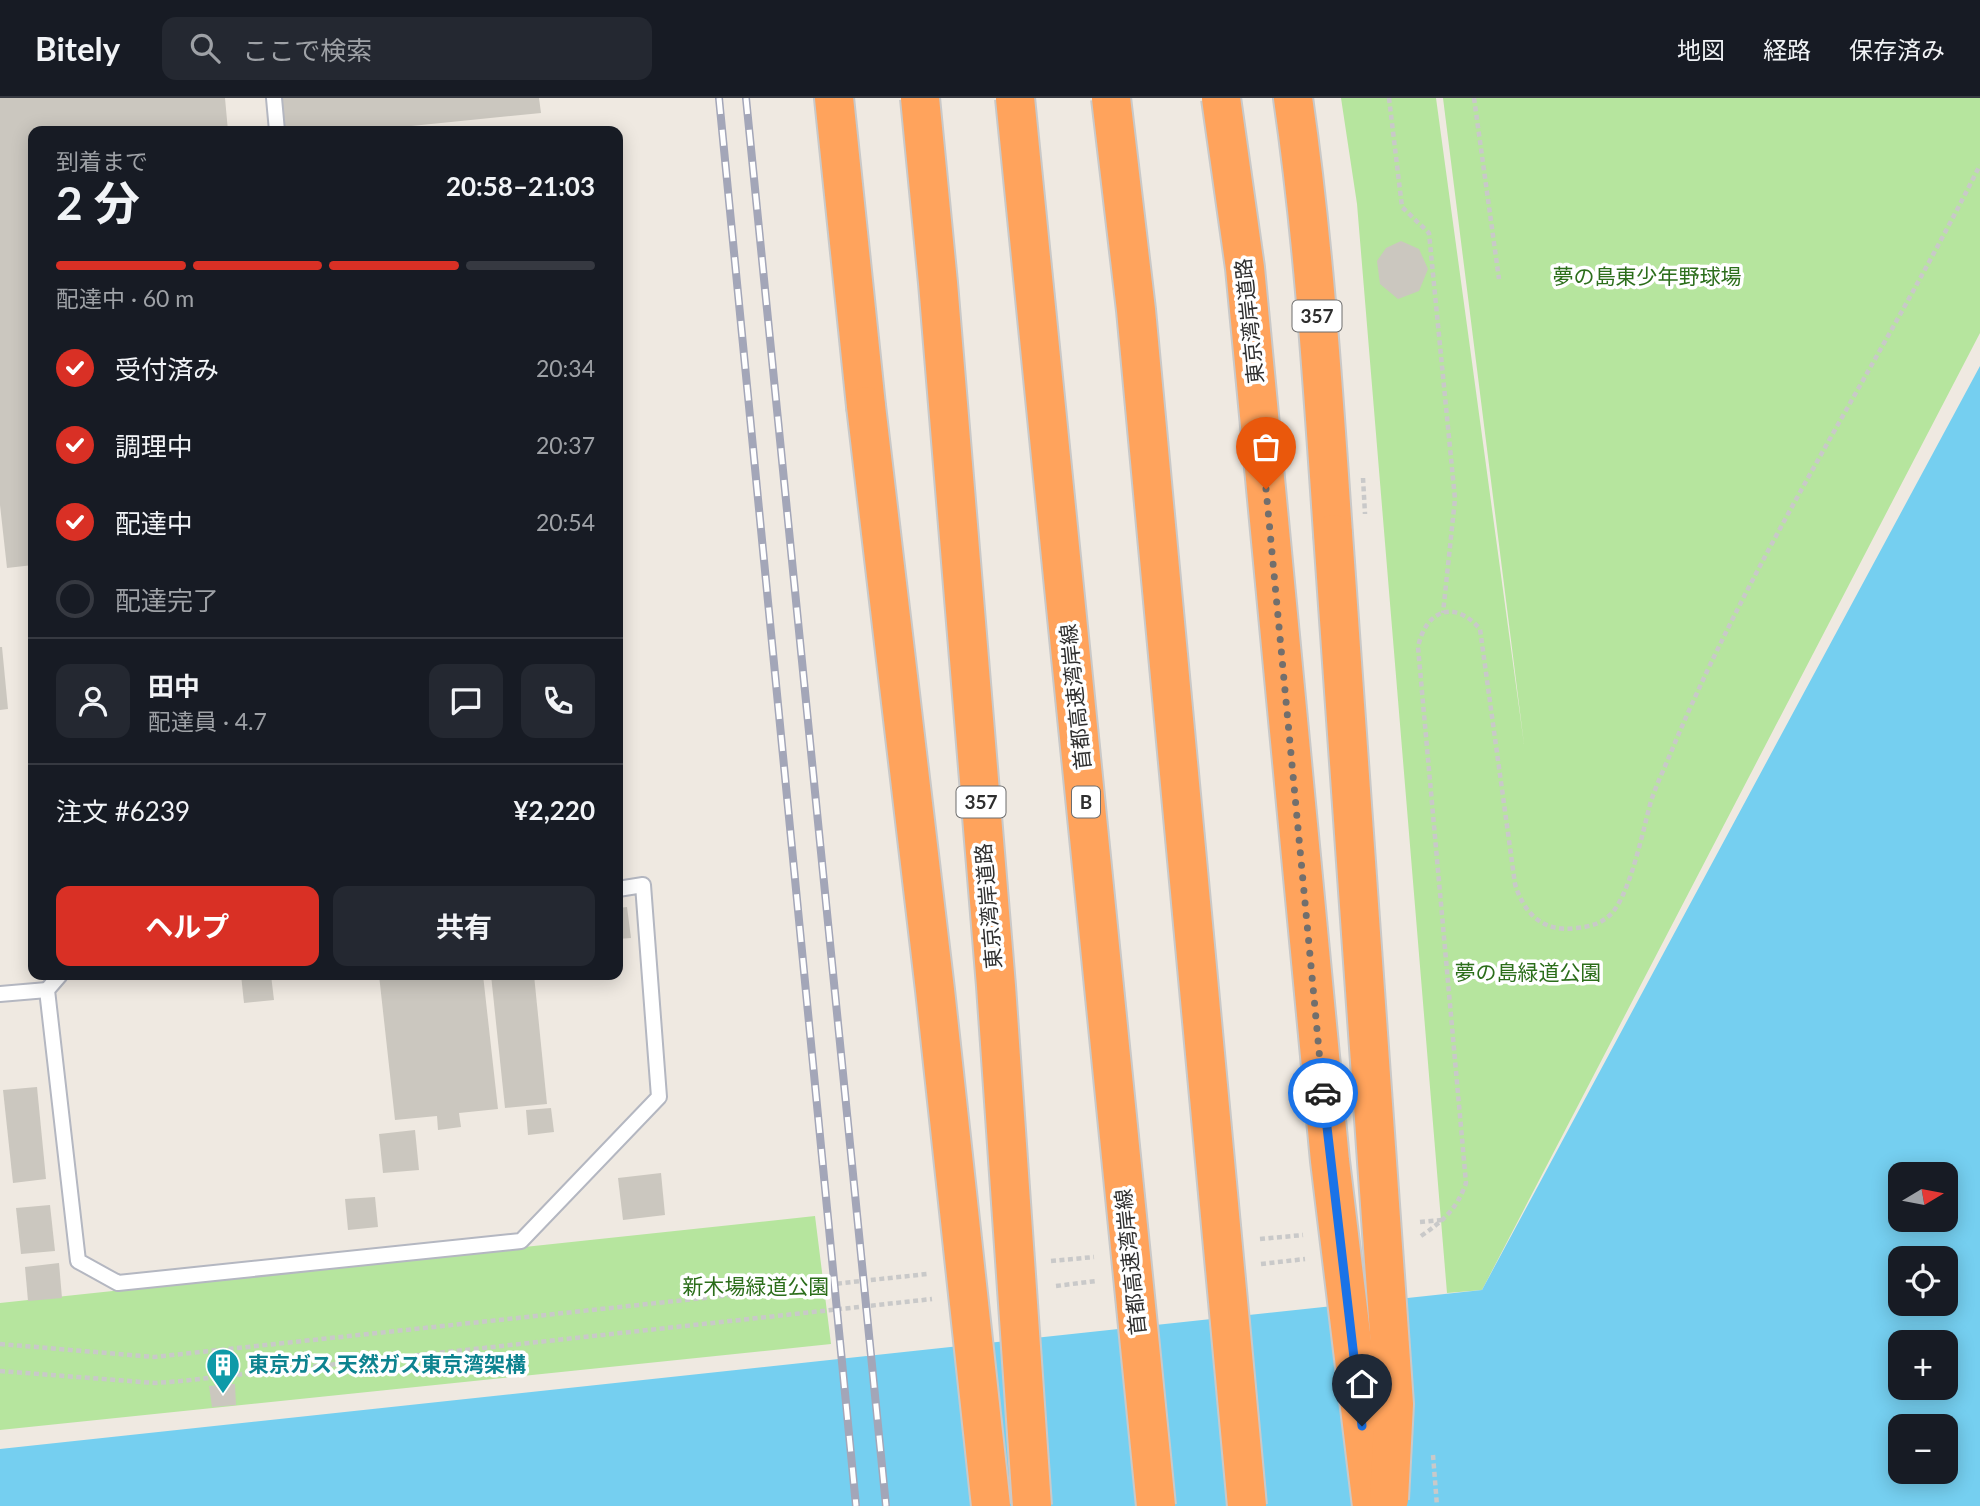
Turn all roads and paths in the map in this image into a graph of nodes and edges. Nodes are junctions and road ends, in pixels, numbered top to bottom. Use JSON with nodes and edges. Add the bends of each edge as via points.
{"nodes":[{"id":1,"x":274,"y":98,"type":"edge"},
{"id":2,"x":834,"y":98,"type":"edge"},
{"id":3,"x":920,"y":98,"type":"edge"},
{"id":4,"x":1015,"y":98,"type":"edge"},
{"id":5,"x":1111,"y":98,"type":"edge"},
{"id":6,"x":1222,"y":98,"type":"edge"},
{"id":7,"x":1293,"y":98,"type":"edge"},
{"id":8,"x":1390,"y":98,"type":"edge"},
{"id":9,"x":1474,"y":98,"type":"edge"},
{"id":10,"x":277,"y":126,"type":"edge"},
{"id":11,"x":1980,"y":165,"type":"edge"},
{"id":12,"x":1499,"y":279,"type":"dead end"},
{"id":13,"x":1443,"y":613,"type":"junction"},
{"id":14,"x":623,"y":888,"type":"edge"},
{"id":15,"x":55,"y":980,"type":"edge"},
{"id":16,"x":47,"y":989,"type":"junction"},
{"id":17,"x":0,"y":994,"type":"edge"},
{"id":18,"x":1443,"y":1220,"type":"junction"},
{"id":19,"x":1416,"y":1223,"type":"dead end"},
{"id":20,"x":1305,"y":1234,"type":"dead end"},
{"id":21,"x":1250,"y":1240,"type":"dead end"},
{"id":22,"x":1413,"y":1241,"type":"dead end"},
{"id":23,"x":1098,"y":1256,"type":"dead end"},
{"id":24,"x":1306,"y":1259,"type":"dead end"},
{"id":25,"x":1043,"y":1262,"type":"dead end"},
{"id":26,"x":1251,"y":1265,"type":"dead end"},
{"id":27,"x":933,"y":1274,"type":"dead end"},
{"id":28,"x":1099,"y":1281,"type":"dead end"},
{"id":29,"x":1044,"y":1287,"type":"dead end"},
{"id":30,"x":933,"y":1299,"type":"dead end"},
{"id":31,"x":0,"y":1345,"type":"edge"},
{"id":32,"x":0,"y":1371,"type":"edge"},
{"id":33,"x":991,"y":1506,"type":"edge"},
{"id":34,"x":1031,"y":1506,"type":"edge"},
{"id":35,"x":1156,"y":1506,"type":"edge"},
{"id":36,"x":1247,"y":1506,"type":"edge"},
{"id":37,"x":1372,"y":1506,"type":"edge"},
{"id":38,"x":1389,"y":1506,"type":"edge"}],
"edges":[{"from":1,"to":10,"type":"lane"},
{"from":2,"to":33,"type":"highway","bridge":true},
{"from":3,"to":34,"type":"highway","name":"東京湾岸道路","number":"357","bridge":true,"via":[[995,972]]},
{"from":4,"to":35,"type":"highway","name":"首都高速湾岸線","number":"B","bridge":true},
{"from":5,"to":36,"type":"highway","bridge":true,"via":[[1137,324]]},
{"from":6,"to":37,"type":"highway","name":"東京湾岸道路","bridge":true,"via":[[1245,268],[1329,1147]]},
{"from":7,"to":38,"type":"highway","number":"357","bridge":true,"via":[[1320,348],[1394,1404]]},
{"from":8,"to":13,"type":"path","via":[[1402,207],[1429,233],[1455,499]]},
{"from":9,"to":12,"type":"path"},
{"from":11,"to":13,"type":"path","via":[[1697,691],[1652,798],[1620,902],[1604,921],[1568,929],[1544,925],[1525,908],[1514,872],[1480,629],[1460,613]]},
{"from":13,"to":18,"type":"path","via":[[1429,620],[1418,647],[1466,1168],[1461,1198]]},
{"from":14,"to":16,"type":"lane","via":[[643,886],[659,1097],[521,1241],[118,1283],[78,1261]]},
{"from":15,"to":16,"type":"lane"},
{"from":16,"to":17,"type":"lane"},
{"from":18,"to":19,"type":"path"},
{"from":18,"to":22,"type":"path"},
{"from":20,"to":21,"type":"path"},
{"from":23,"to":25,"type":"path"},
{"from":24,"to":26,"type":"path"},
{"from":27,"to":31,"type":"path","via":[[154,1357]]},
{"from":28,"to":29,"type":"path"},
{"from":30,"to":32,"type":"path","via":[[181,1381]]}]}
